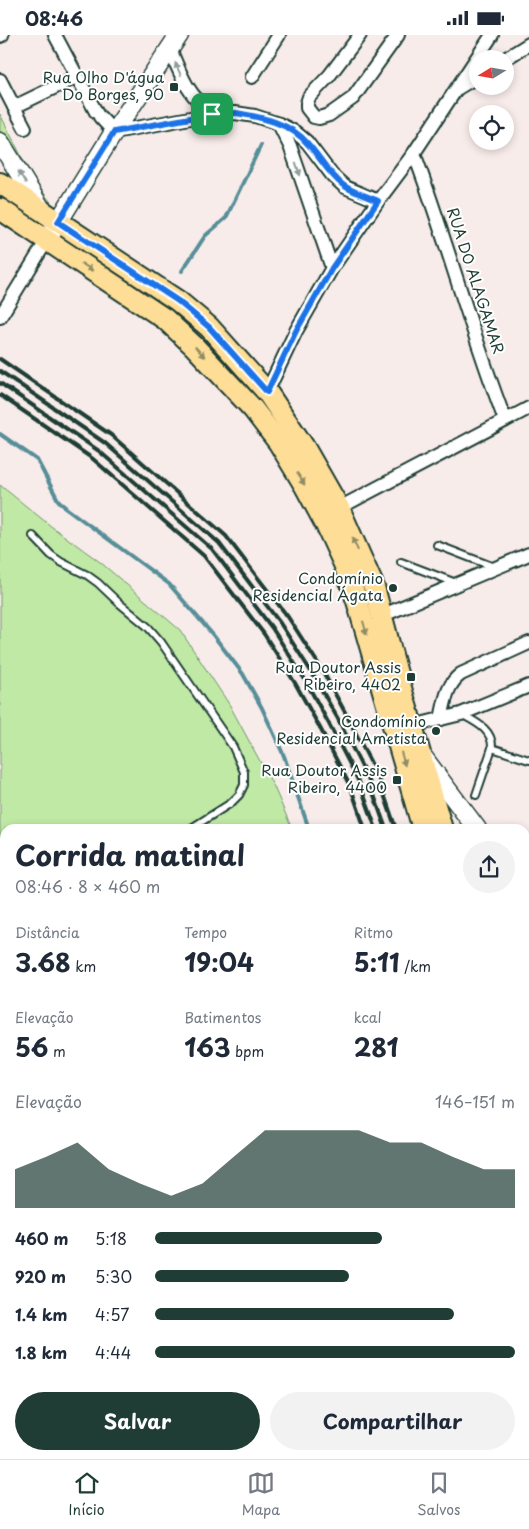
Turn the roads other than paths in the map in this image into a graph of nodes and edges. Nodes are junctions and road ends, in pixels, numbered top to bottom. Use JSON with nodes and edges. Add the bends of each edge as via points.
{"nodes":[{"id":1,"x":55,"y":35,"type":"edge"},
{"id":2,"x":279,"y":35,"type":"edge"},
{"id":3,"x":360,"y":35,"type":"edge"},
{"id":4,"x":398,"y":35,"type":"edge"},
{"id":5,"x":492,"y":35,"type":"edge"},
{"id":6,"x":174,"y":42,"type":"edge"},
{"id":7,"x":529,"y":44,"type":"edge"},
{"id":8,"x":514,"y":53,"type":"edge"},
{"id":9,"x":76,"y":77,"type":"junction"},
{"id":10,"x":252,"y":77,"type":"dead end"},
{"id":11,"x":0,"y":80,"type":"edge"},
{"id":12,"x":469,"y":81,"type":"edge"},
{"id":13,"x":455,"y":90,"type":"junction"},
{"id":14,"x":14,"y":107,"type":"junction"},
{"id":15,"x":212,"y":114,"type":"junction"},
{"id":16,"x":279,"y":124,"type":"junction"},
{"id":17,"x":25,"y":128,"type":"dead end"},
{"id":18,"x":114,"y":132,"type":"junction"},
{"id":19,"x":0,"y":142,"type":"edge"},
{"id":20,"x":414,"y":153,"type":"junction"},
{"id":21,"x":0,"y":183,"type":"edge"},
{"id":22,"x":378,"y":201,"type":"junction"},
{"id":23,"x":0,"y":209,"type":"edge"},
{"id":24,"x":51,"y":217,"type":"junction"},
{"id":25,"x":47,"y":240,"type":"junction"},
{"id":26,"x":332,"y":268,"type":"junction"},
{"id":27,"x":0,"y":317,"type":"edge"},
{"id":28,"x":267,"y":392,"type":"junction"},
{"id":29,"x":529,"y":407,"type":"edge"},
{"id":30,"x":505,"y":420,"type":"junction"},
{"id":31,"x":339,"y":509,"type":"junction"},
{"id":32,"x":33,"y":536,"type":"dead end"},
{"id":33,"x":437,"y":545,"type":"dead end"},
{"id":34,"x":529,"y":554,"type":"edge"},
{"id":35,"x":401,"y":562,"type":"dead end"},
{"id":36,"x":496,"y":568,"type":"junction"},
{"id":37,"x":460,"y":584,"type":"junction"},
{"id":38,"x":381,"y":615,"type":"junction"},
{"id":39,"x":529,"y":643,"type":"edge"},
{"id":40,"x":529,"y":686,"type":"edge"},
{"id":41,"x":461,"y":714,"type":"junction"},
{"id":42,"x":441,"y":719,"type":"junction"},
{"id":43,"x":412,"y":726,"type":"junction"},
{"id":44,"x":492,"y":748,"type":"junction"},
{"id":45,"x":420,"y":754,"type":"junction"},
{"id":46,"x":529,"y":760,"type":"edge"},
{"id":47,"x":476,"y":795,"type":"dead end"},
{"id":48,"x":198,"y":824,"type":"edge"},
{"id":49,"x":422,"y":824,"type":"edge"},
{"id":50,"x":441,"y":824,"type":"edge"},
{"id":51,"x":473,"y":824,"type":"edge"}],
"edges":[{"from":1,"to":9,"type":"street"},
{"from":2,"to":10,"type":"street"},
{"from":3,"to":4,"type":"street","via":[[309,97],[307,108],[314,117],[328,115],[353,99]]},
{"from":5,"to":13,"type":"street"},
{"from":15,"to":6,"type":"street","one_way":true,"via":[[185,85]]},
{"from":6,"to":18,"type":"main road"},
{"from":7,"to":8,"type":"street"},
{"from":9,"to":14,"type":"street"},
{"from":9,"to":18,"type":"street","via":[[98,114]]},
{"from":11,"to":14,"type":"street"},
{"from":12,"to":13,"type":"street"},
{"from":13,"to":20,"type":"street"},
{"from":14,"to":17,"type":"street"},
{"from":15,"to":16,"type":"street","via":[[236,113]]},
{"from":15,"to":18,"type":"street"},
{"from":16,"to":22,"type":"street","via":[[307,142],[345,187]]},
{"from":16,"to":26,"type":"street","one_way":true,"via":[[290,146]]},
{"from":18,"to":24,"type":"main road"},
{"from":24,"to":19,"type":"main road","one_way":true},
{"from":20,"to":22,"type":"street"},
{"from":20,"to":30,"type":"street","name":"RUA DO ALAGAMAR"},
{"from":21,"to":24,"type":"main road"},
{"from":22,"to":26,"type":"street"},
{"from":23,"to":25,"type":"main road"},
{"from":24,"to":25,"type":"main road"},
{"from":24,"to":28,"type":"main road","via":[[178,301],[209,327]]},
{"from":25,"to":27,"type":"street"},
{"from":25,"to":49,"type":"main road","one_way":true,"via":[[164,319],[194,345],[253,409],[279,443],[305,485],[344,564]]},
{"from":26,"to":28,"type":"street","via":[[296,331]]},
{"from":28,"to":31,"type":"main road","via":[[304,447]]},
{"from":29,"to":30,"type":"street"},
{"from":30,"to":31,"type":"street"},
{"from":38,"to":31,"type":"main road","one_way":true,"via":[[374,587]]},
{"from":32,"to":48,"type":"lane","via":[[51,555],[87,575],[148,627],[233,747],[244,772],[244,785],[231,803]]},
{"from":33,"to":36,"type":"lane"},
{"from":34,"to":36,"type":"street"},
{"from":35,"to":37,"type":"lane"},
{"from":36,"to":37,"type":"street"},
{"from":37,"to":38,"type":"street"},
{"from":38,"to":43,"type":"main road"},
{"from":39,"to":42,"type":"street","via":[[460,674],[448,690]]},
{"from":40,"to":41,"type":"street"},
{"from":41,"to":42,"type":"street"},
{"from":41,"to":44,"type":"lane","via":[[487,731]]},
{"from":42,"to":43,"type":"street"},
{"from":43,"to":45,"type":"main road"},
{"from":44,"to":46,"type":"lane"},
{"from":44,"to":47,"type":"lane"},
{"from":45,"to":50,"type":"main road"},
{"from":45,"to":51,"type":"main road"}]}
